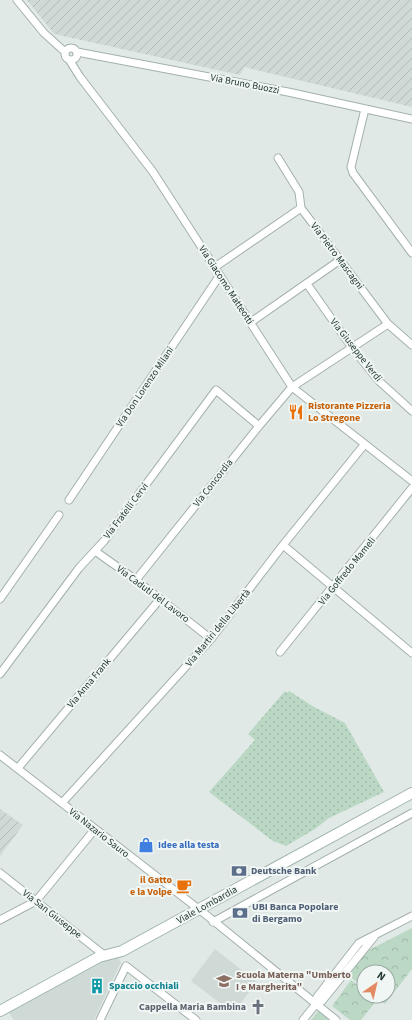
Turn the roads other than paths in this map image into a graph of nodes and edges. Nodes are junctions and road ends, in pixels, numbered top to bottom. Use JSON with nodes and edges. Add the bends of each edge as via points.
{"nodes":[{"id":1,"x":17,"y":0,"type":"edge"},
{"id":2,"x":65,"y":52,"type":"junction"},
{"id":3,"x":78,"y":52,"type":"junction"},
{"id":4,"x":70,"y":60,"type":"junction"},
{"id":5,"x":365,"y":109,"type":"junction"},
{"id":6,"x":412,"y":119,"type":"edge"},
{"id":7,"x":278,"y":158,"type":"dead end"},
{"id":8,"x":301,"y":208,"type":"junction"},
{"id":9,"x":412,"y":254,"type":"edge"},
{"id":10,"x":340,"y":260,"type":"junction"},
{"id":11,"x":215,"y":267,"type":"junction"},
{"id":12,"x":220,"y":275,"type":"junction"},
{"id":13,"x":307,"y":284,"type":"junction"},
{"id":14,"x":250,"y":322,"type":"junction"},
{"id":15,"x":388,"y":324,"type":"junction"},
{"id":16,"x":412,"y":345,"type":"edge"},
{"id":17,"x":353,"y":349,"type":"junction"},
{"id":18,"x":292,"y":387,"type":"junction"},
{"id":19,"x":411,"y":407,"type":"edge"},
{"id":20,"x":259,"y":426,"type":"junction"},
{"id":21,"x":364,"y":445,"type":"junction"},
{"id":22,"x":412,"y":481,"type":"edge"},
{"id":23,"x":412,"y":488,"type":"edge"},
{"id":24,"x":70,"y":500,"type":"dead end"},
{"id":25,"x":59,"y":515,"type":"dead end"},
{"id":26,"x":283,"y":545,"type":"junction"},
{"id":27,"x":95,"y":551,"type":"junction"},
{"id":28,"x":136,"y":580,"type":"junction"},
{"id":29,"x":334,"y":587,"type":"junction"},
{"id":30,"x":0,"y":599,"type":"edge"},
{"id":31,"x":160,"y":599,"type":"junction"},
{"id":32,"x":211,"y":639,"type":"junction"},
{"id":33,"x":280,"y":652,"type":"dead end"},
{"id":34,"x":412,"y":653,"type":"edge"},
{"id":35,"x":0,"y":674,"type":"edge"},
{"id":36,"x":0,"y":755,"type":"edge"},
{"id":37,"x":18,"y":768,"type":"junction"},
{"id":38,"x":412,"y":793,"type":"edge"},
{"id":39,"x":62,"y":803,"type":"junction"},
{"id":40,"x":412,"y":813,"type":"edge"},
{"id":41,"x":95,"y":829,"type":"junction"},
{"id":42,"x":0,"y":873,"type":"edge"},
{"id":43,"x":36,"y":901,"type":"junction"},
{"id":44,"x":199,"y":910,"type":"junction"},
{"id":45,"x":412,"y":916,"type":"edge"},
{"id":46,"x":0,"y":920,"type":"edge"},
{"id":47,"x":214,"y":922,"type":"junction"},
{"id":48,"x":104,"y":955,"type":"junction"},
{"id":49,"x":316,"y":1004,"type":"junction"},
{"id":50,"x":0,"y":1010,"type":"edge"},
{"id":51,"x":100,"y":1020,"type":"edge"},
{"id":52,"x":196,"y":1020,"type":"edge"},
{"id":53,"x":303,"y":1020,"type":"edge"},
{"id":54,"x":336,"y":1020,"type":"edge"}],
"edges":[{"from":1,"to":2,"type":"street","name":"Via Giacomo Matteotti","via":[[44,33]]},
{"from":2,"to":3,"type":"street","via":[[71,48]]},
{"from":2,"to":4,"type":"street","name":"Via Giacomo Matteotti","via":[[65,57]]},
{"from":3,"to":4,"type":"street","via":[[75,59]]},
{"from":3,"to":5,"type":"street","name":"Via Bruno Buozzi"},
{"from":4,"to":11,"type":"street","name":"Via Giacomo Matteotti","via":[[152,172]]},
{"from":5,"to":6,"type":"street","name":"Via Bruno Buozzi"},
{"from":5,"to":9,"type":"street","via":[[352,173]]},
{"from":7,"to":8,"type":"street","name":"Via Pietro Mascagni","via":[[299,192]]},
{"from":8,"to":10,"type":"street","name":"Via Pietro Mascagni"},
{"from":8,"to":11,"type":"street"},
{"from":10,"to":13,"type":"street"},
{"from":10,"to":15,"type":"street","name":"Via Pietro Mascagni"},
{"from":11,"to":12,"type":"street","name":"Via Giacomo Matteotti"},
{"from":12,"to":14,"type":"street","name":"Via Giacomo Matteotti"},
{"from":12,"to":24,"type":"street","name":"Via Don Lorenzo Milani"},
{"from":13,"to":14,"type":"street"},
{"from":13,"to":17,"type":"street","name":"Via Giuseppe Verdi"},
{"from":14,"to":18,"type":"street","name":"Via Giacomo Matteotti"},
{"from":15,"to":16,"type":"street","name":"Via Pietro Mascagni"},
{"from":15,"to":17,"type":"street","name":"Via Concordia"},
{"from":17,"to":18,"type":"street","name":"Via Concordia"},
{"from":17,"to":19,"type":"street","name":"Via Giuseppe Verdi","via":[[379,381]]},
{"from":18,"to":20,"type":"street","name":"Via Concordia"},
{"from":18,"to":21,"type":"street","name":"Via Giacomo Matteotti"},
{"from":20,"to":27,"type":"street","name":"Via Fratelli Cervi","via":[[216,390]]},
{"from":20,"to":28,"type":"street","name":"Via Concordia"},
{"from":21,"to":22,"type":"street","name":"Via Giacomo Matteotti"},
{"from":21,"to":26,"type":"street","name":"Via Martiri della Libertà"},
{"from":23,"to":29,"type":"street","name":"Via Goffredo Mameli"},
{"from":25,"to":30,"type":"street"},
{"from":26,"to":29,"type":"street"},
{"from":26,"to":32,"type":"street","name":"Via Martiri della Libertà"},
{"from":27,"to":28,"type":"street","name":"Via Caduti del Lavoro"},
{"from":27,"to":35,"type":"street","name":"Via Fratelli Cervi","via":[[79,568]]},
{"from":28,"to":31,"type":"street","name":"Via Caduti del Lavoro"},
{"from":29,"to":33,"type":"street","name":"Via Goffredo Mameli"},
{"from":29,"to":34,"type":"street"},
{"from":31,"to":32,"type":"street","name":"Via Caduti del Lavoro"},
{"from":31,"to":37,"type":"street","name":"Via Anna Frank"},
{"from":32,"to":39,"type":"street","name":"Via Martiri della Libertà"},
{"from":36,"to":37,"type":"street","name":"Via Nazario Sauro"},
{"from":37,"to":39,"type":"street","name":"Via Nazario Sauro"},
{"from":38,"to":44,"type":"main road","name":"Viale Lombardia"},
{"from":39,"to":41,"type":"street","name":"Via Nazario Sauro"},
{"from":40,"to":47,"type":"street","name":"Viale Lombardia"},
{"from":41,"to":43,"type":"street"},
{"from":41,"to":44,"type":"street","name":"Via Nazario Sauro"},
{"from":42,"to":43,"type":"street","name":"Via San Giuseppe"},
{"from":43,"to":46,"type":"street"},
{"from":43,"to":48,"type":"street","name":"Via San Giuseppe"},
{"from":44,"to":47,"type":"street","name":"Via Nazario Sauro"},
{"from":44,"to":48,"type":"main road","name":"Viale Lombardia","via":[[122,951]]},
{"from":45,"to":49,"type":"street","via":[[356,946],[317,997]]},
{"from":47,"to":49,"type":"street","name":"Via Nazario Sauro"},
{"from":48,"to":50,"type":"main road","name":"Viale Lombardia"},
{"from":49,"to":53,"type":"street"},
{"from":49,"to":54,"type":"street","name":"Via Nazario Sauro"},
{"from":51,"to":52,"type":"street","via":[[126,966]]}]}
